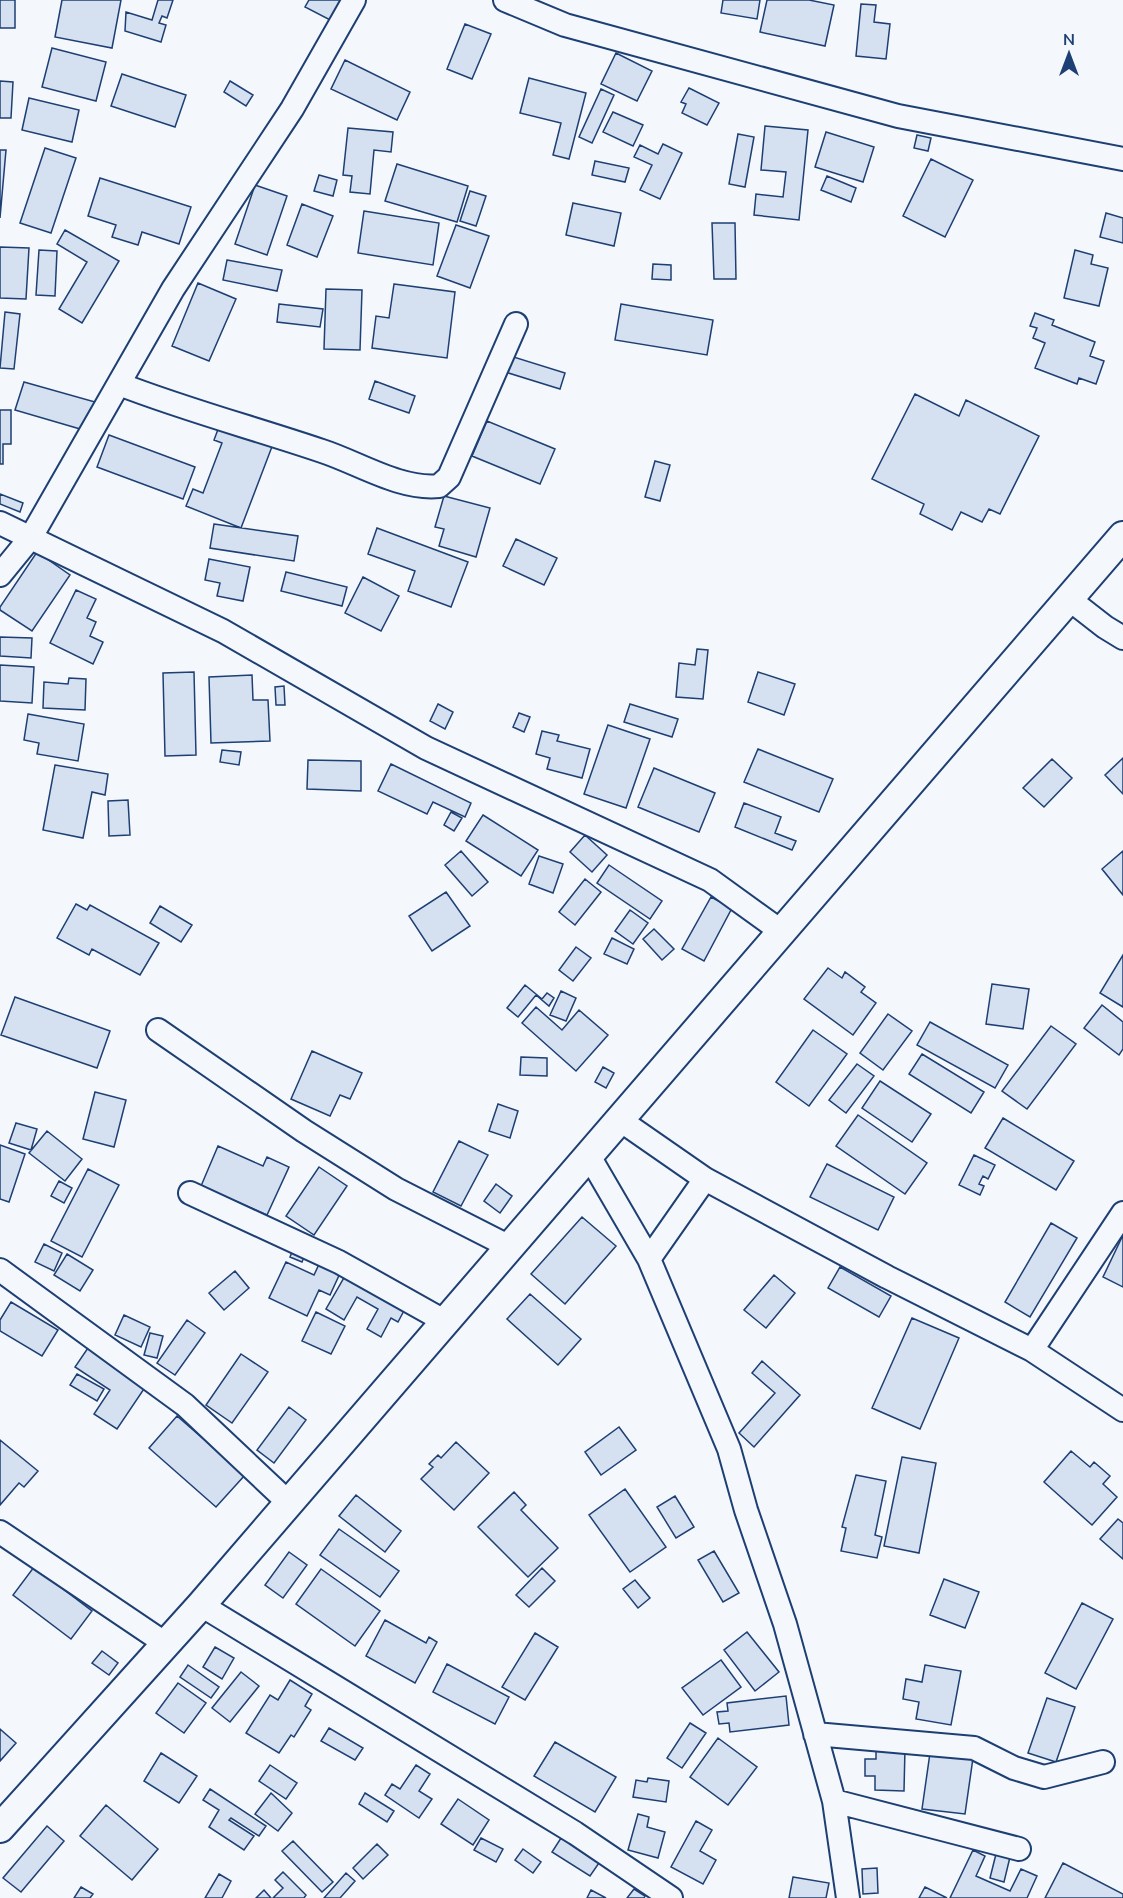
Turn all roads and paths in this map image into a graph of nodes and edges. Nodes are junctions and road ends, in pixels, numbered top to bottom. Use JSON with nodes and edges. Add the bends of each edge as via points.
{"nodes":[{"id":1,"x":354,"y":0,"type":"edge"},
{"id":2,"x":505,"y":0,"type":"edge"},
{"id":3,"x":1123,"y":159,"type":"edge"},
{"id":4,"x":516,"y":324,"type":"dead end"},
{"id":5,"x":119,"y":384,"type":"junction"},
{"id":6,"x":0,"y":523,"type":"edge"},
{"id":7,"x":1123,"y":536,"type":"edge"},
{"id":8,"x":31,"y":537,"type":"junction"},
{"id":9,"x":0,"y":575,"type":"edge"},
{"id":10,"x":1069,"y":599,"type":"junction"},
{"id":11,"x":1123,"y":638,"type":"edge"},
{"id":12,"x":782,"y":932,"type":"junction"},
{"id":13,"x":158,"y":1030,"type":"dead end"},
{"id":14,"x":620,"y":1120,"type":"junction"},
{"id":15,"x":589,"y":1156,"type":"junction"},
{"id":16,"x":705,"y":1179,"type":"junction"},
{"id":17,"x":190,"y":1193,"type":"dead end"},
{"id":18,"x":1123,"y":1213,"type":"edge"},
{"id":19,"x":510,"y":1247,"type":"junction"},
{"id":20,"x":649,"y":1259,"type":"junction"},
{"id":21,"x":0,"y":1270,"type":"edge"},
{"id":22,"x":446,"y":1322,"type":"junction"},
{"id":23,"x":1032,"y":1350,"type":"junction"},
{"id":24,"x":1123,"y":1410,"type":"edge"},
{"id":25,"x":289,"y":1503,"type":"junction"},
{"id":26,"x":0,"y":1532,"type":"edge"},
{"id":27,"x":201,"y":1605,"type":"junction"},
{"id":28,"x":166,"y":1644,"type":"junction"},
{"id":29,"x":815,"y":1734,"type":"junction"},
{"id":30,"x":1103,"y":1761,"type":"dead end"},
{"id":31,"x":834,"y":1801,"type":"junction"},
{"id":32,"x":0,"y":1828,"type":"edge"},
{"id":33,"x":1019,"y":1849,"type":"dead end"},
{"id":34,"x":671,"y":1898,"type":"edge"},
{"id":35,"x":848,"y":1898,"type":"edge"}],
"edges":[{"from":1,"to":5,"type":"street","via":[[292,108],[173,289]]},
{"from":2,"to":3,"type":"street","via":[[565,25],[898,117]]},
{"from":4,"to":5,"type":"street","via":[[449,477],[439,486],[416,486]]},
{"from":5,"to":8,"type":"street"},
{"from":6,"to":8,"type":"street"},
{"from":7,"to":10,"type":"main road"},
{"from":8,"to":9,"type":"street"},
{"from":8,"to":12,"type":"street","via":[[223,631],[426,748],[710,880]]},
{"from":10,"to":11,"type":"street"},
{"from":10,"to":12,"type":"main road"},
{"from":12,"to":14,"type":"main road"},
{"from":13,"to":19,"type":"street","via":[[396,1189]]},
{"from":14,"to":15,"type":"main road"},
{"from":14,"to":16,"type":"street"},
{"from":15,"to":19,"type":"main road"},
{"from":15,"to":20,"type":"street"},
{"from":16,"to":20,"type":"street"},
{"from":16,"to":23,"type":"street"},
{"from":17,"to":22,"type":"street","via":[[339,1262]]},
{"from":18,"to":23,"type":"street"},
{"from":19,"to":22,"type":"main road"},
{"from":20,"to":29,"type":"street","via":[[729,1449],[785,1624]]},
{"from":21,"to":25,"type":"street","via":[[185,1405]]},
{"from":22,"to":25,"type":"main road"},
{"from":23,"to":24,"type":"street"},
{"from":25,"to":27,"type":"main road"},
{"from":26,"to":28,"type":"street"},
{"from":27,"to":28,"type":"main road"},
{"from":27,"to":34,"type":"street","via":[[575,1833]]},
{"from":28,"to":32,"type":"main road"},
{"from":29,"to":30,"type":"street","via":[[974,1748],[1044,1777]]},
{"from":29,"to":31,"type":"street"},
{"from":31,"to":33,"type":"street"},
{"from":31,"to":35,"type":"street"}]}
